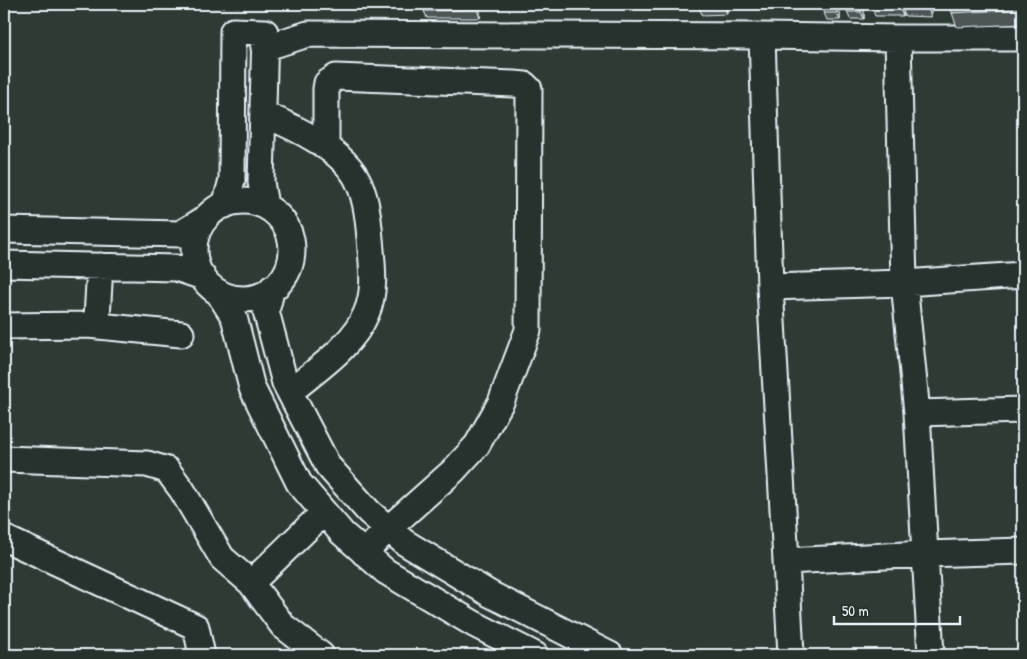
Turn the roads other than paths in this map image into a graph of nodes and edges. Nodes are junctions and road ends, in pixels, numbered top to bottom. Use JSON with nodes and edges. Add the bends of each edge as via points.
{"nodes":[{"id":1,"x":762,"y":36,"type":"junction"},
{"id":2,"x":898,"y":38,"type":"junction"},
{"id":3,"x":1023,"y":38,"type":"edge"},
{"id":4,"x":264,"y":48,"type":"junction"},
{"id":5,"x":263,"y":114,"type":"junction"},
{"id":6,"x":326,"y":147,"type":"junction"},
{"id":7,"x":225,"y":205,"type":"junction"},
{"id":8,"x":265,"y":206,"type":"junction"},
{"id":9,"x":205,"y":219,"type":"junction"},
{"id":10,"x":4,"y":230,"type":"edge"},
{"id":11,"x":4,"y":264,"type":"edge"},
{"id":12,"x":100,"y":266,"type":"junction"},
{"id":13,"x":1023,"y":275,"type":"edge"},
{"id":14,"x":904,"y":283,"type":"junction"},
{"id":15,"x":211,"y":284,"type":"junction"},
{"id":16,"x":272,"y":288,"type":"junction"},
{"id":17,"x":770,"y":288,"type":"junction"},
{"id":18,"x":88,"y":325,"type":"junction"},
{"id":19,"x":4,"y":326,"type":"edge"},
{"id":20,"x":182,"y":334,"type":"dead end"},
{"id":21,"x":290,"y":392,"type":"junction"},
{"id":22,"x":1023,"y":410,"type":"edge"},
{"id":23,"x":917,"y":413,"type":"junction"},
{"id":24,"x":4,"y":459,"type":"edge"},
{"id":25,"x":324,"y":512,"type":"junction"},
{"id":26,"x":388,"y":529,"type":"junction"},
{"id":27,"x":4,"y":538,"type":"edge"},
{"id":28,"x":1023,"y":551,"type":"edge"},
{"id":29,"x":364,"y":553,"type":"junction"},
{"id":30,"x":925,"y":554,"type":"junction"},
{"id":31,"x":786,"y":562,"type":"junction"},
{"id":32,"x":251,"y":583,"type":"junction"},
{"id":33,"x":202,"y":655,"type":"edge"},
{"id":34,"x":322,"y":655,"type":"edge"},
{"id":35,"x":535,"y":655,"type":"edge"},
{"id":36,"x":610,"y":655,"type":"edge"},
{"id":37,"x":791,"y":655,"type":"edge"},
{"id":38,"x":931,"y":655,"type":"edge"}],
"edges":[{"from":1,"to":2,"type":"street"},
{"from":1,"to":4,"type":"street","via":[[308,34]]},
{"from":1,"to":17,"type":"street"},
{"from":2,"to":3,"type":"street"},
{"from":2,"to":14,"type":"street"},
{"from":4,"to":5,"type":"street"},
{"from":4,"to":7,"type":"street","via":[[265,32],[233,31],[232,180]]},
{"from":5,"to":6,"type":"street","via":[[303,132]]},
{"from":5,"to":8,"type":"street","via":[[261,182]]},
{"from":6,"to":21,"type":"street","via":[[349,167],[359,183],[369,219],[373,279],[371,300],[366,315],[338,352]]},
{"from":6,"to":26,"type":"street","via":[[326,89],[327,83],[336,77],[514,84],[525,85],[529,89],[528,330],[501,402],[477,445]]},
{"from":7,"to":8,"type":"street","via":[[250,201]]},
{"from":7,"to":9,"type":"street"},
{"from":8,"to":16,"type":"street","via":[[278,215],[292,242],[286,272]]},
{"from":9,"to":10,"type":"street","via":[[180,234]]},
{"from":9,"to":15,"type":"street","via":[[197,234],[194,250],[197,267]]},
{"from":11,"to":12,"type":"street"},
{"from":12,"to":15,"type":"street","via":[[176,268]]},
{"from":12,"to":18,"type":"street","via":[[97,318]]},
{"from":13,"to":14,"type":"street"},
{"from":14,"to":17,"type":"street"},
{"from":14,"to":23,"type":"street"},
{"from":15,"to":16,"type":"street","via":[[234,298],[250,298],[265,294]]},
{"from":15,"to":25,"type":"street","via":[[234,317],[252,388],[299,483]]},
{"from":16,"to":21,"type":"street","via":[[266,311]]},
{"from":17,"to":31,"type":"street"},
{"from":18,"to":19,"type":"street"},
{"from":18,"to":20,"type":"street"},
{"from":21,"to":26,"type":"street","via":[[328,466],[368,512]]},
{"from":22,"to":23,"type":"street"},
{"from":23,"to":30,"type":"street"},
{"from":24,"to":32,"type":"street","via":[[147,464],[167,470],[222,558]]},
{"from":25,"to":29,"type":"street"},
{"from":25,"to":32,"type":"street"},
{"from":26,"to":29,"type":"street"},
{"from":26,"to":36,"type":"street","via":[[490,594]]},
{"from":27,"to":33,"type":"street","via":[[196,627]]},
{"from":28,"to":30,"type":"street"},
{"from":29,"to":35,"type":"street","via":[[385,571],[474,624]]},
{"from":30,"to":31,"type":"street"},
{"from":30,"to":38,"type":"street"},
{"from":31,"to":37,"type":"street"},
{"from":32,"to":34,"type":"street","via":[[283,626]]}]}
